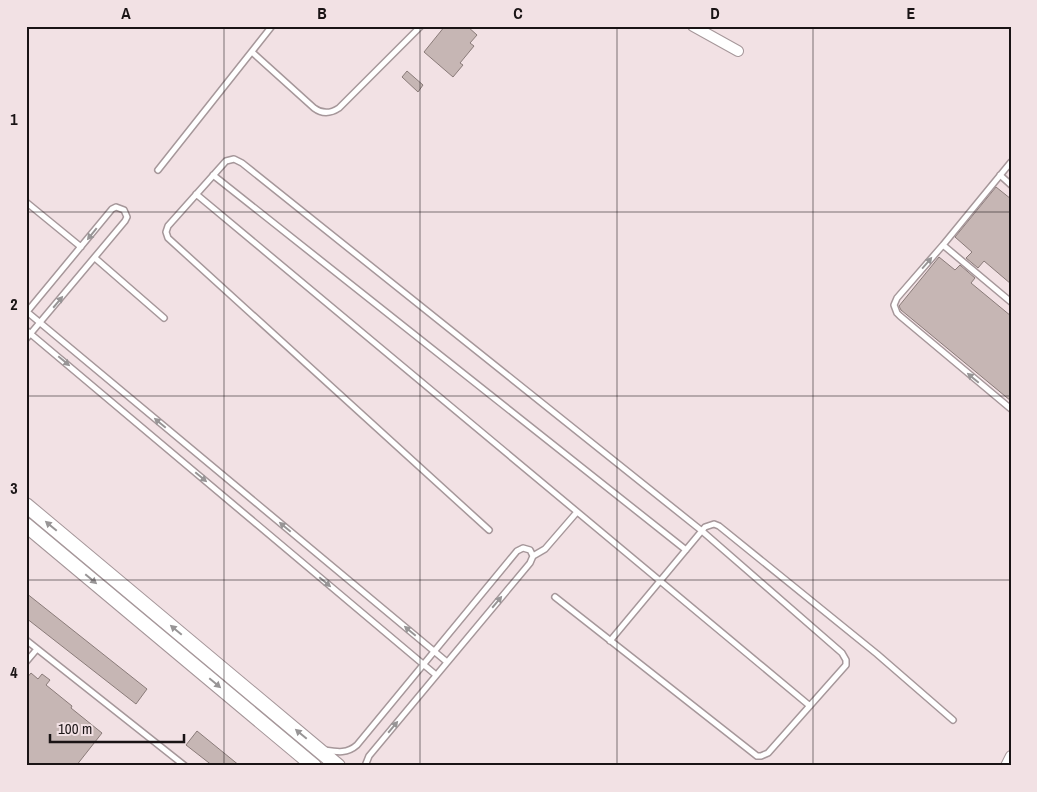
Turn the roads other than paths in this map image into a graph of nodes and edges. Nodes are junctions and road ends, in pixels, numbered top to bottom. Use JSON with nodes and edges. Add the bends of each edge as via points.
{"nodes":[{"id":1,"x":272,"y":26,"type":"edge"},
{"id":2,"x":421,"y":26,"type":"edge"},
{"id":3,"x":693,"y":26,"type":"edge"},
{"id":4,"x":738,"y":51,"type":"dead end"},
{"id":5,"x":252,"y":52,"type":"junction"},
{"id":6,"x":1011,"y":162,"type":"edge"},
{"id":7,"x":158,"y":170,"type":"dead end"},
{"id":8,"x":213,"y":175,"type":"junction"},
{"id":9,"x":1000,"y":175,"type":"junction"},
{"id":10,"x":1011,"y":184,"type":"edge"},
{"id":11,"x":196,"y":194,"type":"junction"},
{"id":12,"x":26,"y":202,"type":"edge"},
{"id":13,"x":943,"y":245,"type":"junction"},
{"id":14,"x":81,"y":248,"type":"junction"},
{"id":15,"x":94,"y":258,"type":"junction"},
{"id":16,"x":1011,"y":302,"type":"edge"},
{"id":17,"x":27,"y":312,"type":"edge"},
{"id":18,"x":164,"y":318,"type":"dead end"},
{"id":19,"x":40,"y":323,"type":"junction"},
{"id":20,"x":29,"y":332,"type":"edge"},
{"id":21,"x":26,"y":339,"type":"edge"},
{"id":22,"x":1011,"y":409,"type":"edge"},
{"id":23,"x":26,"y":505,"type":"edge"},
{"id":24,"x":577,"y":512,"type":"junction"},
{"id":25,"x":26,"y":525,"type":"edge"},
{"id":26,"x":489,"y":530,"type":"dead end"},
{"id":27,"x":702,"y":531,"type":"junction"},
{"id":28,"x":686,"y":550,"type":"junction"},
{"id":29,"x":533,"y":556,"type":"junction"},
{"id":30,"x":660,"y":581,"type":"junction"},
{"id":31,"x":555,"y":597,"type":"dead end"},
{"id":32,"x":26,"y":640,"type":"edge"},
{"id":33,"x":610,"y":640,"type":"junction"},
{"id":34,"x":37,"y":649,"type":"junction"},
{"id":35,"x":435,"y":652,"type":"junction"},
{"id":36,"x":26,"y":662,"type":"edge"},
{"id":37,"x":447,"y":662,"type":"junction"},
{"id":38,"x":424,"y":665,"type":"junction"},
{"id":39,"x":436,"y":675,"type":"junction"},
{"id":40,"x":810,"y":706,"type":"junction"},
{"id":41,"x":953,"y":720,"type":"dead end"},
{"id":42,"x":318,"y":748,"type":"junction"},
{"id":43,"x":1011,"y":756,"type":"edge"},
{"id":44,"x":185,"y":766,"type":"edge"},
{"id":45,"x":314,"y":766,"type":"edge"},
{"id":46,"x":338,"y":766,"type":"edge"},
{"id":47,"x":365,"y":766,"type":"edge"},
{"id":48,"x":1006,"y":766,"type":"edge"}],
"edges":[{"from":1,"to":5,"type":"lane"},
{"from":2,"to":5,"type":"lane","via":[[339,108],[329,113],[314,108]]},
{"from":3,"to":4,"type":"street"},
{"from":5,"to":7,"type":"lane"},
{"from":6,"to":9,"type":"lane"},
{"from":8,"to":11,"type":"lane"},
{"from":8,"to":27,"type":"lane","via":[[226,161],[234,159],[242,163]]},
{"from":8,"to":28,"type":"lane"},
{"from":9,"to":10,"type":"lane"},
{"from":9,"to":13,"type":"lane"},
{"from":11,"to":24,"type":"lane"},
{"from":11,"to":26,"type":"lane","via":[[168,226],[168,238]]},
{"from":12,"to":14,"type":"lane"},
{"from":13,"to":16,"type":"lane"},
{"from":22,"to":13,"type":"lane","one_way":true,"via":[[895,310],[898,298]]},
{"from":15,"to":14,"type":"lane","one_way":true,"via":[[125,221],[124,210],[112,209]]},
{"from":14,"to":17,"type":"lane"},
{"from":15,"to":18,"type":"lane"},
{"from":19,"to":15,"type":"lane","one_way":true},
{"from":17,"to":19,"type":"lane"},
{"from":19,"to":20,"type":"lane"},
{"from":35,"to":19,"type":"lane","one_way":true},
{"from":20,"to":21,"type":"lane"},
{"from":20,"to":38,"type":"lane","one_way":true},
{"from":42,"to":23,"type":"street","one_way":true},
{"from":24,"to":29,"type":"lane","via":[[549,546]]},
{"from":24,"to":30,"type":"lane"},
{"from":25,"to":45,"type":"street","one_way":true},
{"from":27,"to":28,"type":"lane"},
{"from":27,"to":40,"type":"lane","via":[[845,656],[844,669]]},
{"from":27,"to":41,"type":"lane","via":[[711,524],[719,526]]},
{"from":28,"to":30,"type":"lane"},
{"from":29,"to":35,"type":"lane","via":[[527,548],[517,551]]},
{"from":37,"to":29,"type":"lane","one_way":true},
{"from":30,"to":33,"type":"lane"},
{"from":30,"to":40,"type":"lane"},
{"from":31,"to":33,"type":"lane"},
{"from":32,"to":34,"type":"lane"},
{"from":33,"to":40,"type":"lane","via":[[757,756],[768,753]]},
{"from":34,"to":36,"type":"lane"},
{"from":34,"to":44,"type":"lane"},
{"from":35,"to":37,"type":"lane"},
{"from":35,"to":38,"type":"lane"},
{"from":37,"to":39,"type":"lane"},
{"from":38,"to":39,"type":"lane"},
{"from":38,"to":42,"type":"lane","via":[[352,749],[341,752]]},
{"from":47,"to":39,"type":"lane","one_way":true,"via":[[369,756]]},
{"from":42,"to":46,"type":"street"},
{"from":43,"to":48,"type":"street"}]}
